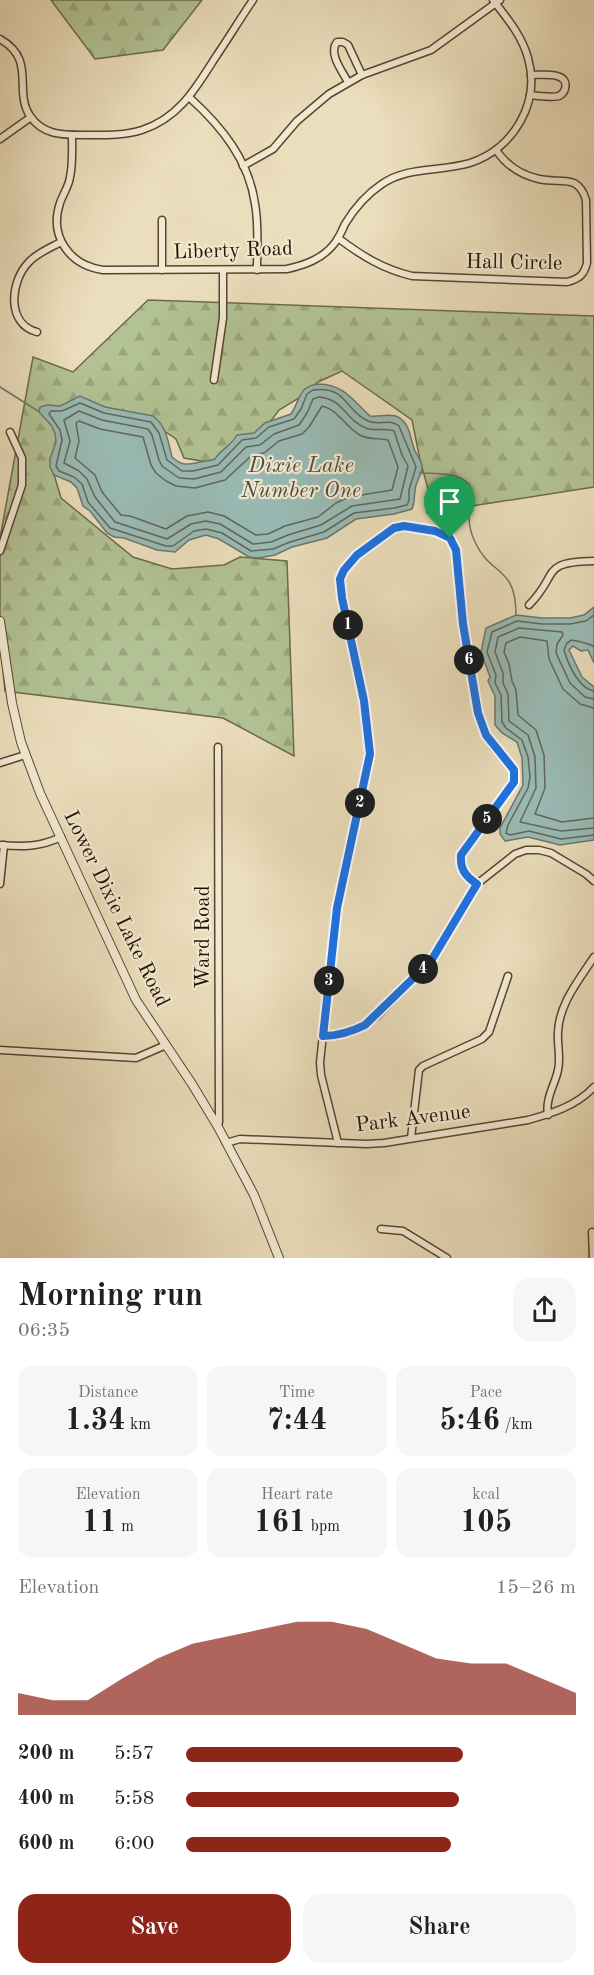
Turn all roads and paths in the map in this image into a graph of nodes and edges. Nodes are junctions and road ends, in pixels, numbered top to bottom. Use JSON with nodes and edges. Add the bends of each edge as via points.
{"nodes":[{"id":1,"x":253,"y":0,"type":"edge"},
{"id":2,"x":496,"y":1,"type":"edge"},
{"id":3,"x":0,"y":39,"type":"edge"},
{"id":4,"x":362,"y":75,"type":"junction"},
{"id":5,"x":531,"y":75,"type":"junction"},
{"id":6,"x":348,"y":82,"type":"junction"},
{"id":7,"x":530,"y":95,"type":"junction"},
{"id":8,"x":190,"y":98,"type":"junction"},
{"id":9,"x":31,"y":117,"type":"junction"},
{"id":10,"x":72,"y":135,"type":"junction"},
{"id":11,"x":0,"y":139,"type":"edge"},
{"id":12,"x":496,"y":150,"type":"junction"},
{"id":13,"x":243,"y":166,"type":"junction"},
{"id":14,"x":162,"y":220,"type":"dead end"},
{"id":15,"x":338,"y":238,"type":"junction"},
{"id":16,"x":61,"y":242,"type":"junction"},
{"id":17,"x":162,"y":270,"type":"junction"},
{"id":18,"x":223,"y":270,"type":"junction"},
{"id":19,"x":257,"y":270,"type":"junction"},
{"id":20,"x":37,"y":332,"type":"dead end"},
{"id":21,"x":214,"y":380,"type":"dead end"},
{"id":22,"x":10,"y":432,"type":"dead end"},
{"id":23,"x":0,"y":551,"type":"edge"},
{"id":24,"x":594,"y":561,"type":"edge"},
{"id":25,"x":529,"y":605,"type":"dead end"},
{"id":26,"x":0,"y":621,"type":"edge"},
{"id":27,"x":218,"y":747,"type":"dead end"},
{"id":28,"x":25,"y":754,"type":"junction"},
{"id":29,"x":0,"y":763,"type":"edge"},
{"id":30,"x":61,"y":837,"type":"junction"},
{"id":31,"x":2,"y":845,"type":"edge"},
{"id":32,"x":594,"y":881,"type":"edge"},
{"id":33,"x":0,"y":884,"type":"edge"},
{"id":34,"x":477,"y":884,"type":"junction"},
{"id":35,"x":594,"y":957,"type":"edge"},
{"id":36,"x":508,"y":976,"type":"dead end"},
{"id":37,"x":323,"y":1036,"type":"junction"},
{"id":38,"x":166,"y":1045,"type":"junction"},
{"id":39,"x":0,"y":1050,"type":"edge"},
{"id":40,"x":594,"y":1087,"type":"edge"},
{"id":41,"x":548,"y":1115,"type":"junction"},
{"id":42,"x":218,"y":1127,"type":"junction"},
{"id":43,"x":411,"y":1138,"type":"junction"},
{"id":44,"x":226,"y":1143,"type":"junction"},
{"id":45,"x":338,"y":1143,"type":"junction"},
{"id":46,"x":381,"y":1229,"type":"dead end"},
{"id":47,"x":592,"y":1232,"type":"dead end"},
{"id":48,"x":279,"y":1258,"type":"edge"},
{"id":49,"x":447,"y":1258,"type":"edge"},
{"id":50,"x":593,"y":1258,"type":"edge"}],
"edges":[{"from":1,"to":8,"type":"street"},
{"from":2,"to":4,"type":"street","via":[[431,50]]},
{"from":2,"to":5,"type":"street","name":"Liberty Road","via":[[522,42]]},
{"from":3,"to":9,"type":"street","via":[[10,45],[20,60],[25,103]]},
{"from":4,"to":6,"type":"street"},
{"from":4,"to":6,"type":"street","via":[[348,45],[337,42],[333,52]]},
{"from":5,"to":7,"type":"street","name":"Liberty Road"},
{"from":5,"to":7,"type":"street","via":[[559,75],[566,86],[558,96]]},
{"from":6,"to":13,"type":"street","via":[[310,109],[273,149]]},
{"from":7,"to":12,"type":"street","name":"Liberty Road","via":[[519,126]]},
{"from":8,"to":10,"type":"street","via":[[169,117],[143,130],[120,135]]},
{"from":8,"to":13,"type":"street","via":[[221,128]]},
{"from":9,"to":10,"type":"street","via":[[49,132]]},
{"from":9,"to":11,"type":"street"},
{"from":10,"to":16,"type":"street","via":[[71,176],[57,216]]},
{"from":12,"to":15,"type":"street","name":"Liberty Road","via":[[469,163],[412,171],[386,181],[360,204]]},
{"from":12,"to":15,"type":"street","name":"Hall Circle","via":[[524,175],[571,181],[584,190],[587,263],[577,280],[412,276],[374,264]]},
{"from":13,"to":19,"type":"street","via":[[255,204]]},
{"from":14,"to":17,"type":"street"},
{"from":15,"to":19,"type":"street","name":"Liberty Road","via":[[324,254],[304,265]]},
{"from":16,"to":17,"type":"street","name":"Liberty Road","via":[[73,258],[91,268]]},
{"from":16,"to":20,"type":"street","via":[[29,261],[16,284],[14,302],[18,318],[26,328]]},
{"from":17,"to":18,"type":"street","name":"Liberty Road"},
{"from":18,"to":19,"type":"street","name":"Liberty Road"},
{"from":18,"to":21,"type":"street","via":[[223,318]]},
{"from":22,"to":23,"type":"street","via":[[22,458],[22,485]]},
{"from":24,"to":25,"type":"street","via":[[557,567]]},
{"from":26,"to":28,"type":"street","name":"Lower Dixie Lake Road","via":[[12,703]]},
{"from":27,"to":42,"type":"street","name":"Ward Road"},
{"from":28,"to":29,"type":"street"},
{"from":28,"to":30,"type":"street","name":"Lower Dixie Lake Road"},
{"from":30,"to":31,"type":"street","via":[[45,845]]},
{"from":30,"to":38,"type":"street","name":"Lower Dixie Lake Road","via":[[136,1000]]},
{"from":31,"to":33,"type":"street"},
{"from":32,"to":34,"type":"street","via":[[550,853],[526,850]]},
{"from":34,"to":37,"type":"street","via":[[431,961],[377,1016],[351,1032]]},
{"from":34,"to":37,"type":"street","via":[[463,872],[461,855],[511,788],[515,776],[511,765],[486,735],[478,713],[456,550],[450,538],[435,531],[394,528],[357,555],[340,579],[364,701],[370,754],[337,908]]},
{"from":35,"to":41,"type":"street","via":[[560,1016],[559,1066],[547,1101]]},
{"from":36,"to":43,"type":"street","via":[[489,1032],[419,1070]]},
{"from":37,"to":45,"type":"street","via":[[321,1075]]},
{"from":38,"to":39,"type":"street","via":[[136,1058]]},
{"from":38,"to":42,"type":"street","name":"Lower Dixie Lake Road"},
{"from":40,"to":41,"type":"street","name":"Park Avenue","via":[[578,1101]]},
{"from":41,"to":43,"type":"street","name":"Park Avenue"},
{"from":42,"to":44,"type":"street","name":"Lower Dixie Lake Road"},
{"from":43,"to":45,"type":"street","name":"Park Avenue"},
{"from":44,"to":45,"type":"street","name":"Park Avenue","via":[[240,1139]]},
{"from":44,"to":48,"type":"street","name":"Lower Dixie Lake Road","via":[[261,1210]]},
{"from":46,"to":49,"type":"street","via":[[403,1231]]},
{"from":47,"to":50,"type":"street"}]}
